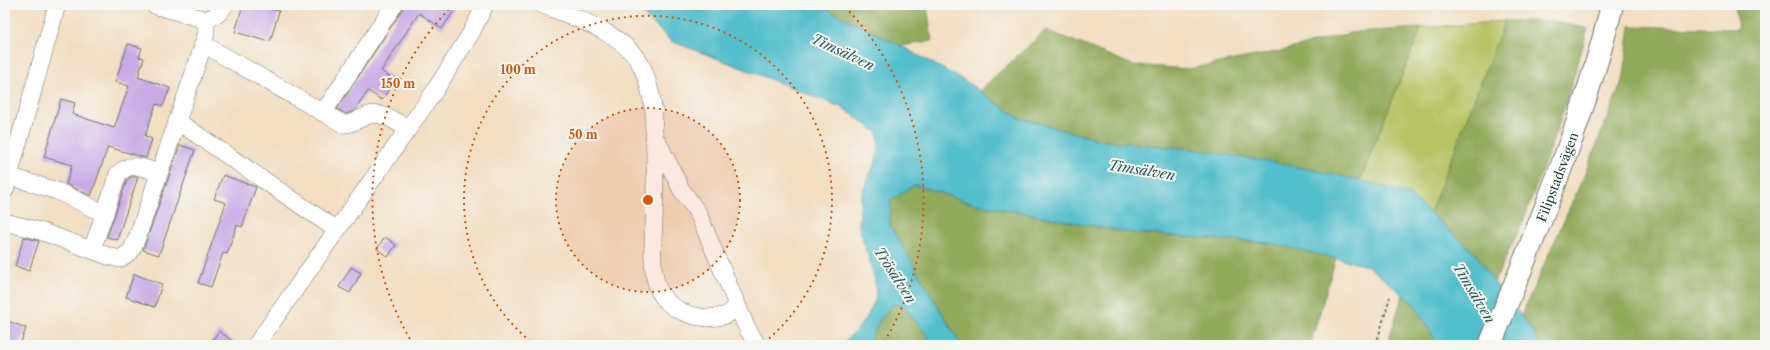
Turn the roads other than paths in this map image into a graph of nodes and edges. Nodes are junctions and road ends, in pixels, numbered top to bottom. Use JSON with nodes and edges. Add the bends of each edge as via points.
{"nodes":[{"id":1,"x":57,"y":5,"type":"edge"},
{"id":2,"x":154,"y":5,"type":"edge"},
{"id":3,"x":225,"y":5,"type":"edge"},
{"id":4,"x":394,"y":5,"type":"edge"},
{"id":5,"x":485,"y":5,"type":"edge"},
{"id":6,"x":543,"y":5,"type":"edge"},
{"id":7,"x":1612,"y":5,"type":"edge"},
{"id":8,"x":206,"y":20,"type":"junction"},
{"id":9,"x":203,"y":44,"type":"junction"},
{"id":10,"x":323,"y":113,"type":"junction"},
{"id":11,"x":177,"y":122,"type":"junction"},
{"id":12,"x":408,"y":129,"type":"junction"},
{"id":13,"x":654,"y":131,"type":"junction"},
{"id":14,"x":159,"y":173,"type":"junction"},
{"id":15,"x":7,"y":183,"type":"edge"},
{"id":16,"x":104,"y":214,"type":"junction"},
{"id":17,"x":5,"y":222,"type":"edge"},
{"id":18,"x":337,"y":230,"type":"junction"},
{"id":19,"x":92,"y":250,"type":"junction"},
{"id":20,"x":738,"y":307,"type":"junction"},
{"id":21,"x":256,"y":345,"type":"edge"},
{"id":22,"x":757,"y":345,"type":"edge"},
{"id":23,"x":1490,"y":345,"type":"edge"}],
"edges":[{"from":1,"to":15,"type":"street"},
{"from":2,"to":8,"type":"street"},
{"from":3,"to":8,"type":"street","via":[[218,14]]},
{"from":4,"to":10,"type":"street"},
{"from":5,"to":12,"type":"street","via":[[471,33]]},
{"from":6,"to":13,"type":"street","via":[[606,33],[624,44],[635,56],[643,69],[648,86],[654,114]]},
{"from":7,"to":23,"type":"main road","name":"Filipstadsvägen","via":[[1598,59],[1570,143]]},
{"from":8,"to":9,"type":"street"},
{"from":9,"to":10,"type":"street"},
{"from":9,"to":11,"type":"street"},
{"from":10,"to":12,"type":"street","via":[[347,125],[369,114],[378,114]]},
{"from":11,"to":14,"type":"street"},
{"from":11,"to":18,"type":"street"},
{"from":12,"to":18,"type":"street"},
{"from":13,"to":20,"type":"street","via":[[681,189],[698,213]]},
{"from":13,"to":20,"type":"street","via":[[656,173],[653,254],[656,284],[663,296],[681,312],[711,318],[724,316]]},
{"from":14,"to":16,"type":"street","via":[[135,166],[124,168],[118,174]]},
{"from":14,"to":19,"type":"street","via":[[131,251],[120,259]]},
{"from":15,"to":16,"type":"street","via":[[57,191]]},
{"from":16,"to":19,"type":"street"},
{"from":17,"to":19,"type":"street","via":[[40,231]]},
{"from":18,"to":21,"type":"street"},
{"from":20,"to":22,"type":"street"}]}
